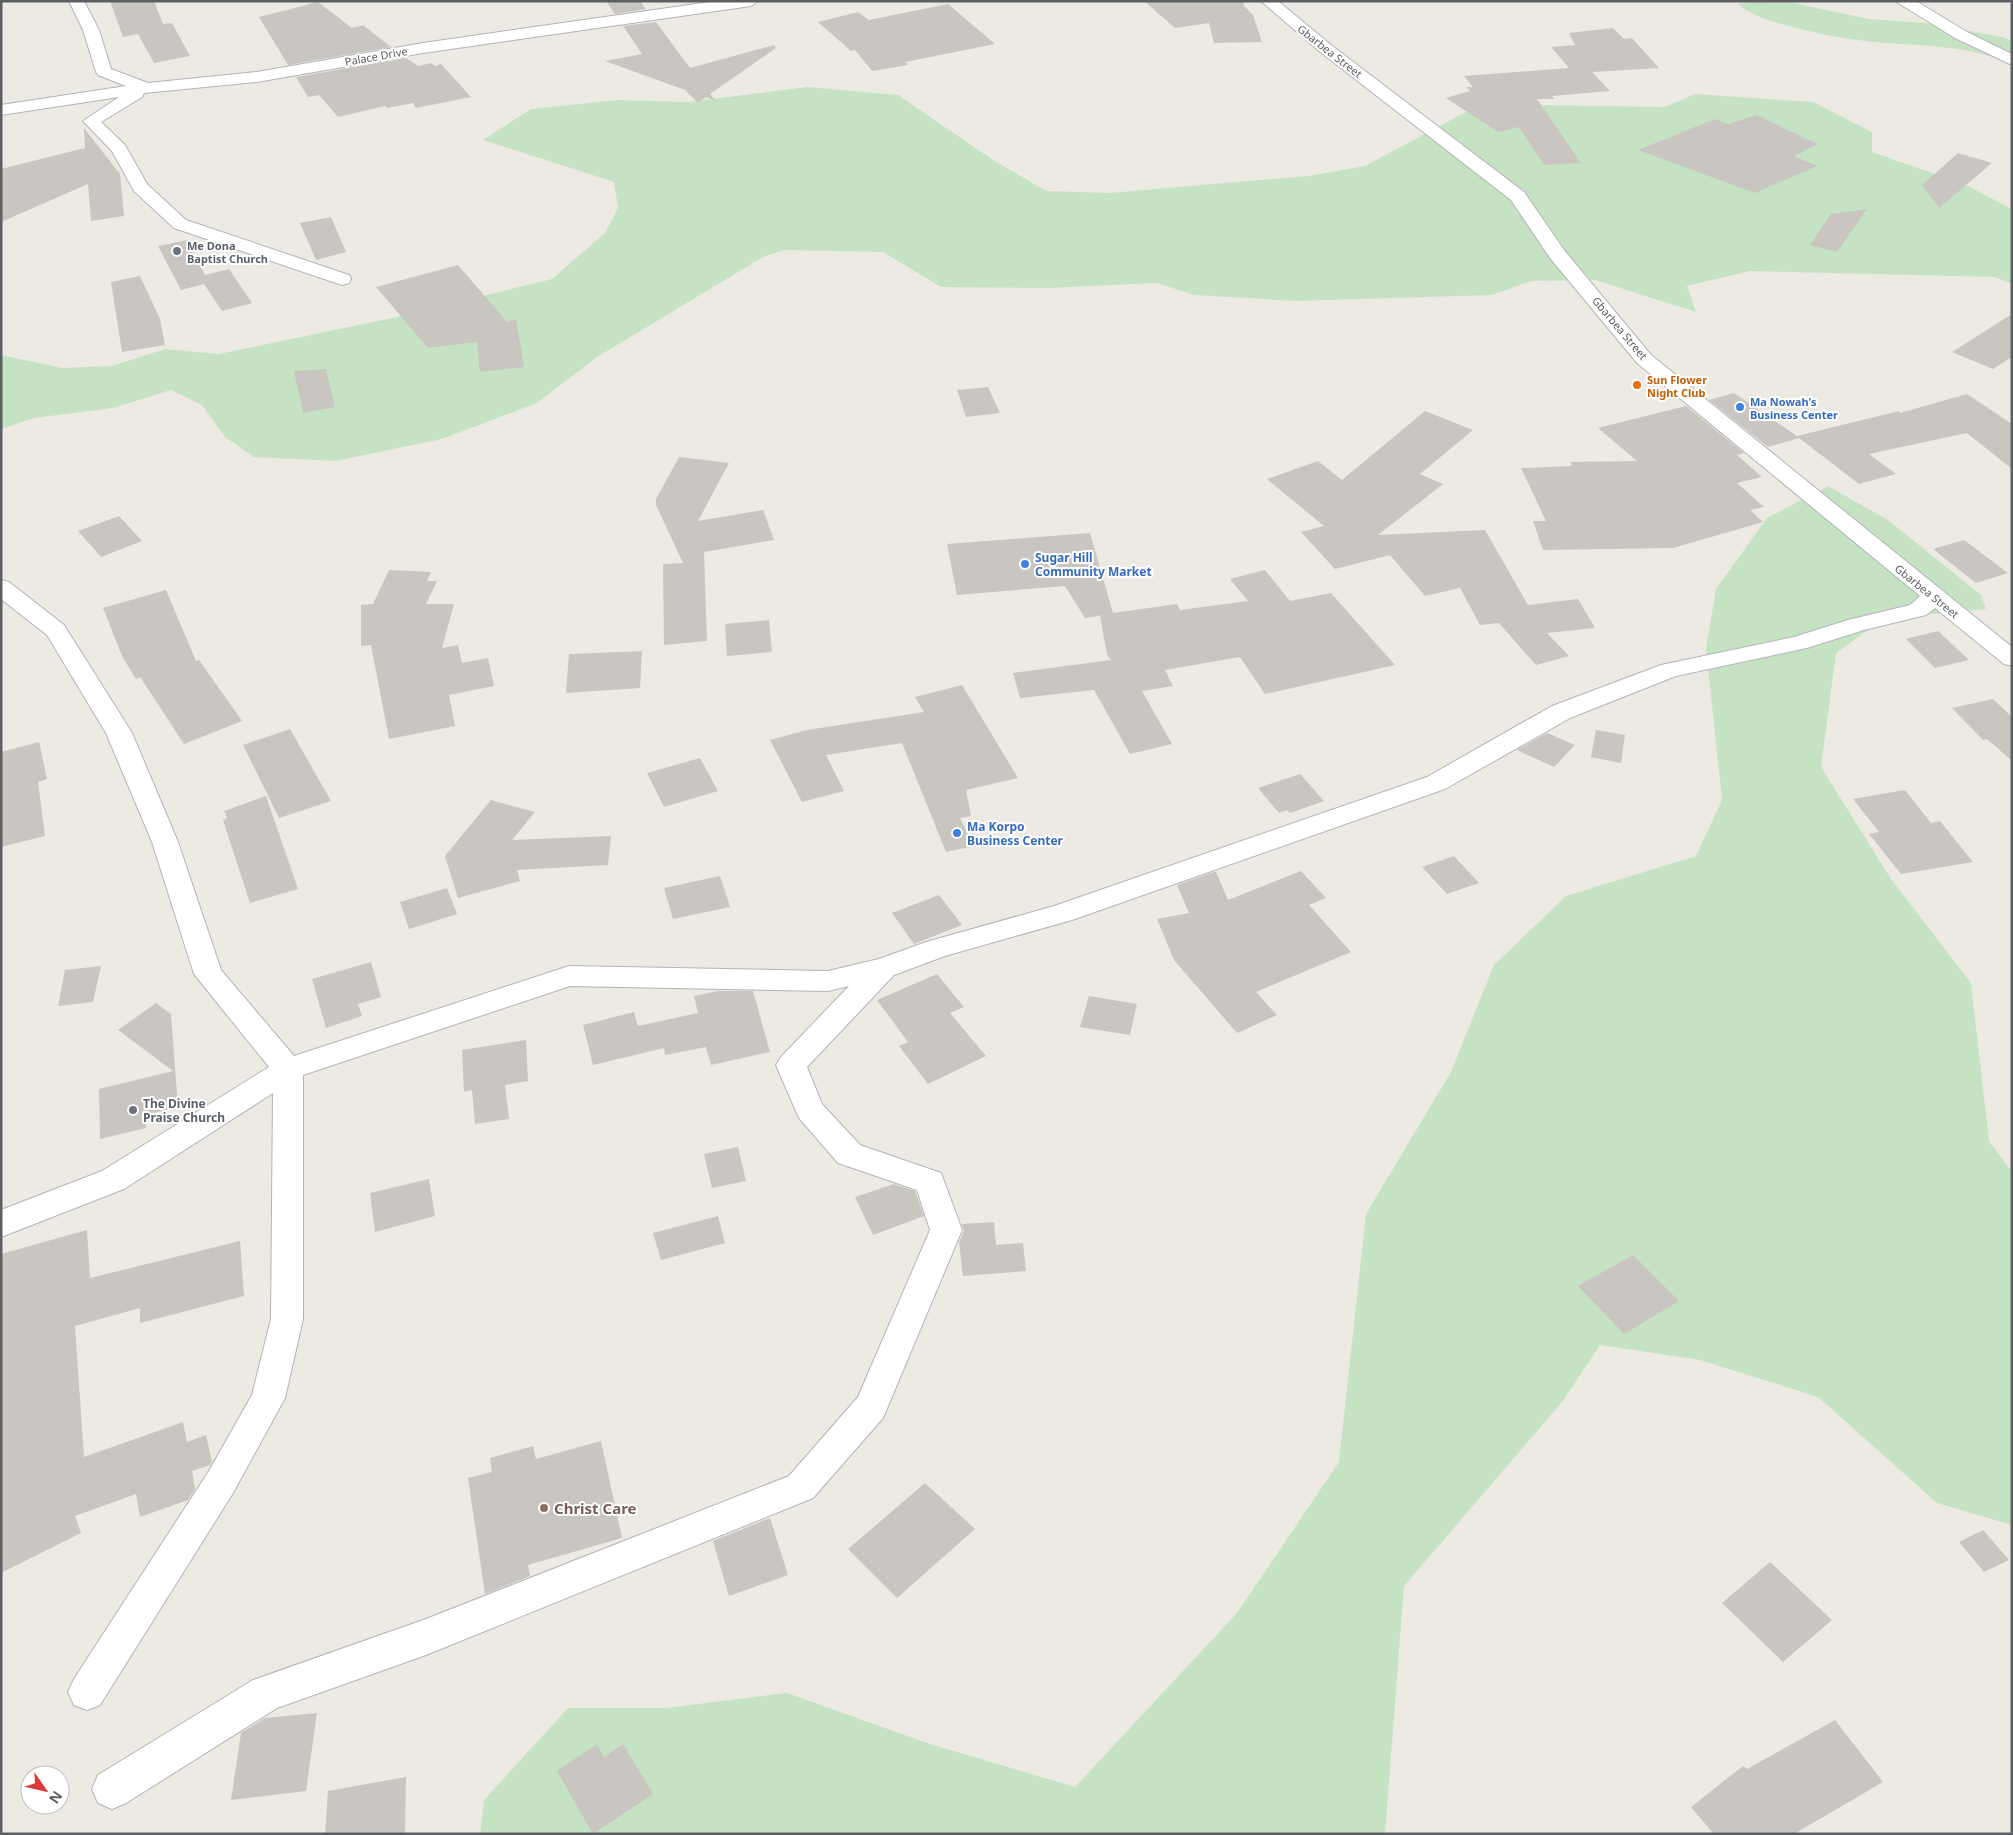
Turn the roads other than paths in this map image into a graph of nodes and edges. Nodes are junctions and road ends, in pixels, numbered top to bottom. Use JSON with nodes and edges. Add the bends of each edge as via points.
{"nodes":[{"id":1,"x":76,"y":1,"type":"edge"},
{"id":2,"x":751,"y":1,"type":"edge"},
{"id":3,"x":1268,"y":1,"type":"edge"},
{"id":4,"x":1902,"y":1,"type":"edge"},
{"id":5,"x":2012,"y":60,"type":"edge"},
{"id":6,"x":146,"y":88,"type":"junction"},
{"id":7,"x":1,"y":110,"type":"edge"},
{"id":8,"x":342,"y":279,"type":"dead end"},
{"id":9,"x":1,"y":587,"type":"edge"},
{"id":10,"x":1934,"y":597,"type":"junction"},
{"id":11,"x":1973,"y":628,"type":"junction"},
{"id":12,"x":2012,"y":639,"type":"edge"},
{"id":13,"x":2012,"y":659,"type":"edge"},
{"id":14,"x":884,"y":968,"type":"junction"},
{"id":15,"x":288,"y":1069,"type":"junction"},
{"id":16,"x":1,"y":1224,"type":"edge"},
{"id":17,"x":87,"y":1692,"type":"dead end"},
{"id":18,"x":112,"y":1789,"type":"dead end"}],
"edges":[{"from":1,"to":6,"type":"street","via":[[91,30],[104,72]]},
{"from":2,"to":6,"type":"street","name":"Palace Drive","via":[[423,48],[257,77]]},
{"from":3,"to":10,"type":"street","name":"Gbarbea Street","via":[[1518,196],[1557,254],[1644,359]]},
{"from":4,"to":5,"type":"street"},
{"from":6,"to":7,"type":"street","name":"Palace Drive"},
{"from":6,"to":8,"type":"street","via":[[91,121],[119,149],[140,187],[180,224]]},
{"from":9,"to":15,"type":"street","via":[[56,630],[119,733],[165,842],[208,974]]},
{"from":10,"to":11,"type":"street","name":"Gbarbea Street"},
{"from":10,"to":14,"type":"street","via":[[1918,610],[1799,643],[1670,670],[1561,712],[1436,783],[1062,913],[936,949]]},
{"from":11,"to":12,"type":"street"},
{"from":11,"to":13,"type":"street","name":"Gbarbea Street"},
{"from":14,"to":15,"type":"street","via":[[828,981],[569,976]]},
{"from":14,"to":18,"type":"street","via":[[790,1065],[810,1110],[849,1154],[930,1182],[946,1230],[871,1407],[800,1487],[426,1637],[266,1693]]},
{"from":15,"to":16,"type":"street","via":[[113,1180]]},
{"from":15,"to":17,"type":"street","via":[[287,1319],[268,1398],[221,1482]]}]}
